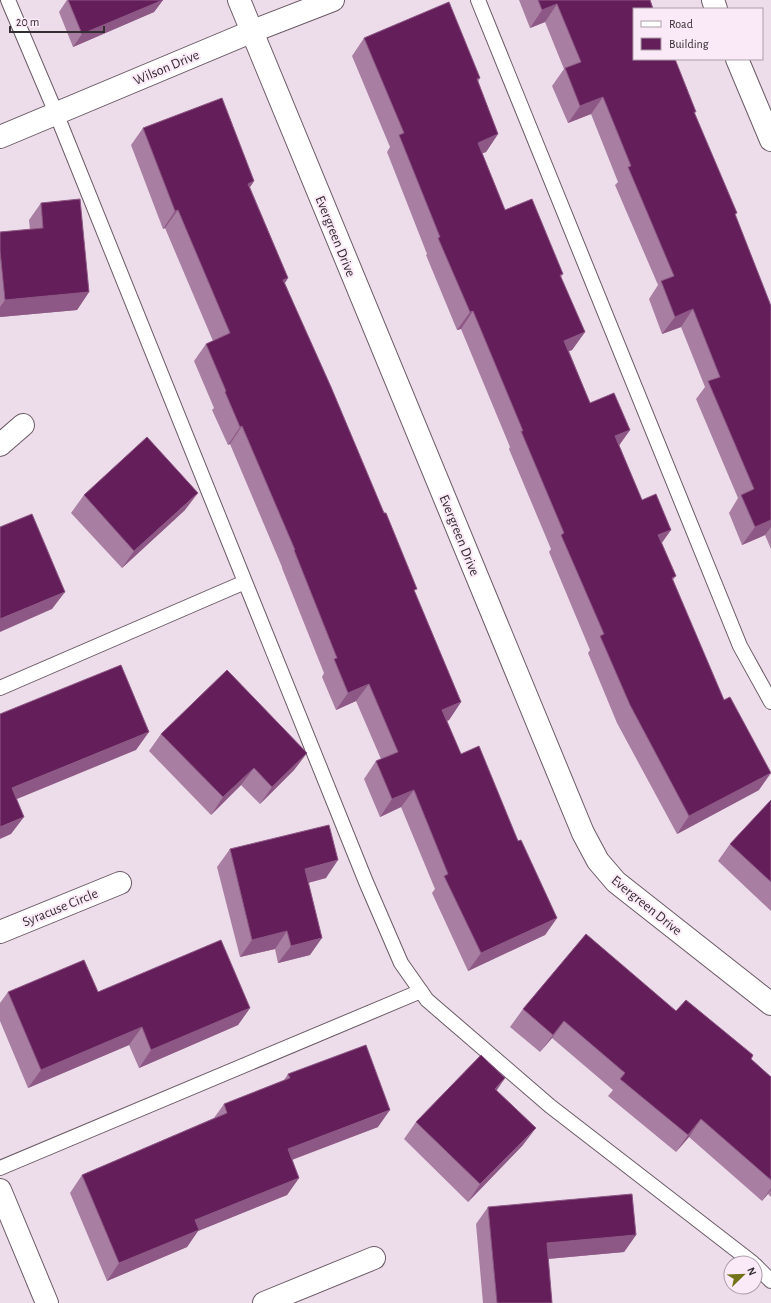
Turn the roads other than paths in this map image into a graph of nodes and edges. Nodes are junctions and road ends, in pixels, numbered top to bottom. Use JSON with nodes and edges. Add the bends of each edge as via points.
{"nodes":[{"id":1,"x":8,"y":0,"type":"edge"},
{"id":2,"x":239,"y":0,"type":"edge"},
{"id":3,"x":333,"y":0,"type":"edge"},
{"id":4,"x":478,"y":0,"type":"edge"},
{"id":5,"x":252,"y":31,"type":"junction"},
{"id":6,"x":737,"y":60,"type":"edge"},
{"id":7,"x":56,"y":113,"type":"junction"},
{"id":8,"x":0,"y":137,"type":"edge"},
{"id":9,"x":771,"y":140,"type":"edge"},
{"id":10,"x":24,"y":425,"type":"dead end"},
{"id":11,"x":0,"y":446,"type":"edge"},
{"id":12,"x":245,"y":582,"type":"junction"},
{"id":13,"x":0,"y":688,"type":"edge"},
{"id":14,"x":771,"y":702,"type":"edge"},
{"id":15,"x":120,"y":883,"type":"dead end"},
{"id":16,"x":0,"y":932,"type":"edge"},
{"id":17,"x":421,"y":991,"type":"junction"},
{"id":18,"x":771,"y":1004,"type":"edge"},
{"id":19,"x":0,"y":1168,"type":"edge"},
{"id":20,"x":0,"y":1190,"type":"edge"},
{"id":21,"x":743,"y":1255,"type":"edge"},
{"id":22,"x":374,"y":1258,"type":"dead end"},
{"id":23,"x":763,"y":1273,"type":"edge"},
{"id":24,"x":771,"y":1281,"type":"edge"},
{"id":25,"x":47,"y":1303,"type":"edge"},
{"id":26,"x":264,"y":1303,"type":"edge"}],
"edges":[{"from":1,"to":7,"type":"lane"},
{"from":2,"to":5,"type":"street","name":"Evergreen Drive"},
{"from":3,"to":5,"type":"street","name":"Wilson Drive"},
{"from":4,"to":14,"type":"lane","via":[[740,646]]},
{"from":5,"to":7,"type":"street","name":"Wilson Drive"},
{"from":5,"to":18,"type":"street","name":"Evergreen Drive","via":[[583,833],[598,861],[616,882]]},
{"from":6,"to":9,"type":"street"},
{"from":7,"to":8,"type":"street","name":"Wilson Drive"},
{"from":7,"to":12,"type":"lane"},
{"from":10,"to":11,"type":"street"},
{"from":12,"to":13,"type":"lane"},
{"from":12,"to":17,"type":"lane","via":[[366,882],[401,963]]},
{"from":15,"to":16,"type":"street","name":"Syracuse Circle"},
{"from":17,"to":19,"type":"lane"},
{"from":17,"to":21,"type":"lane","via":[[427,1000],[550,1106]]},
{"from":20,"to":25,"type":"street"},
{"from":22,"to":26,"type":"street"},
{"from":23,"to":24,"type":"lane"}]}
